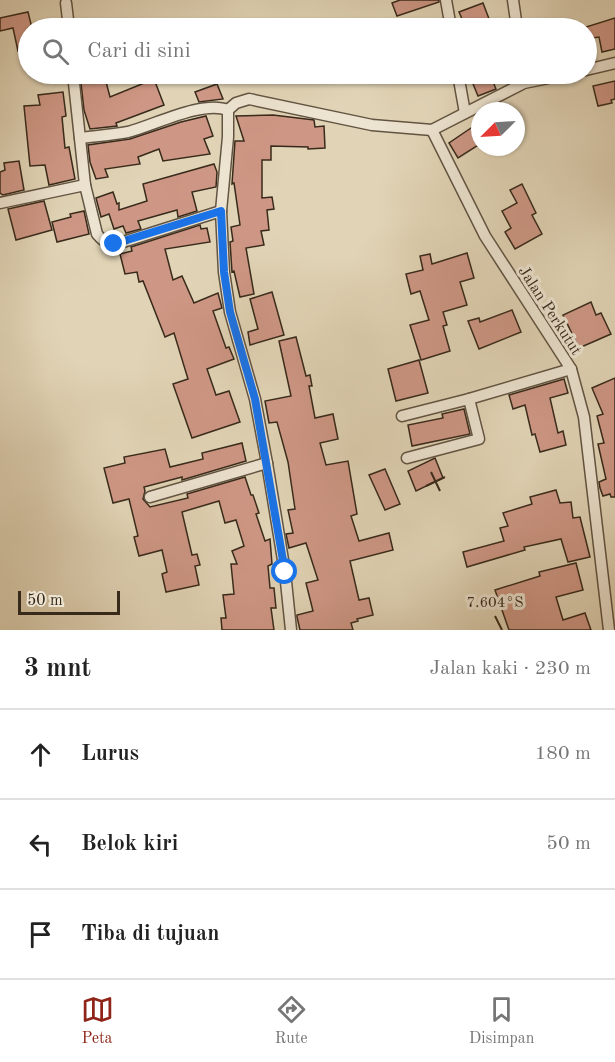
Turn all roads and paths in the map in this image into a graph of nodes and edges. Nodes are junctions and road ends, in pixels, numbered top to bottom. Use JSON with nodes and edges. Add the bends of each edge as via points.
{"nodes":[{"id":1,"x":446,"y":0,"type":"edge"},
{"id":2,"x":513,"y":0,"type":"edge"},
{"id":3,"x":66,"y":3,"type":"dead end"},
{"id":4,"x":68,"y":18,"type":"edge"},
{"id":5,"x":449,"y":18,"type":"edge"},
{"id":6,"x":516,"y":18,"type":"edge"},
{"id":7,"x":615,"y":63,"type":"edge"},
{"id":8,"x":597,"y":67,"type":"edge"},
{"id":9,"x":75,"y":84,"type":"edge"},
{"id":10,"x":460,"y":84,"type":"edge"},
{"id":11,"x":514,"y":84,"type":"edge"},
{"id":12,"x":228,"y":110,"type":"junction"},
{"id":13,"x":465,"y":113,"type":"junction"},
{"id":14,"x":432,"y":130,"type":"junction"},
{"id":15,"x":80,"y":138,"type":"junction"},
{"id":16,"x":85,"y":185,"type":"junction"},
{"id":17,"x":0,"y":203,"type":"edge"},
{"id":18,"x":221,"y":211,"type":"junction"},
{"id":19,"x":572,"y":369,"type":"junction"},
{"id":20,"x":470,"y":399,"type":"junction"},
{"id":21,"x":402,"y":417,"type":"dead end"},
{"id":22,"x":407,"y":458,"type":"dead end"},
{"id":23,"x":267,"y":463,"type":"junction"},
{"id":24,"x":150,"y":497,"type":"dead end"},
{"id":25,"x":291,"y":630,"type":"edge"},
{"id":26,"x":609,"y":630,"type":"edge"}],
"edges":[{"from":1,"to":5,"type":"street"},
{"from":2,"to":6,"type":"street"},
{"from":3,"to":4,"type":"street"},
{"from":7,"to":8,"type":"street"},
{"from":9,"to":15,"type":"street"},
{"from":10,"to":13,"type":"street"},
{"from":11,"to":13,"type":"street"},
{"from":12,"to":14,"type":"street","via":[[236,102],[249,99],[372,125]]},
{"from":12,"to":15,"type":"street","via":[[218,106],[128,132]]},
{"from":12,"to":18,"type":"street"},
{"from":13,"to":14,"type":"street"},
{"from":14,"to":19,"type":"street","name":"Jalan Perkutut","via":[[485,236]]},
{"from":15,"to":16,"type":"street"},
{"from":16,"to":17,"type":"street"},
{"from":16,"to":18,"type":"street","via":[[97,234],[108,243],[123,242]]},
{"from":18,"to":23,"type":"street","via":[[230,312],[255,399]]},
{"from":19,"to":20,"type":"street"},
{"from":19,"to":26,"type":"street","name":"Jalan Perkutut","via":[[584,417]]},
{"from":20,"to":21,"type":"street"},
{"from":20,"to":22,"type":"street","via":[[478,439]]},
{"from":23,"to":24,"type":"street"},
{"from":23,"to":25,"type":"street"}]}
